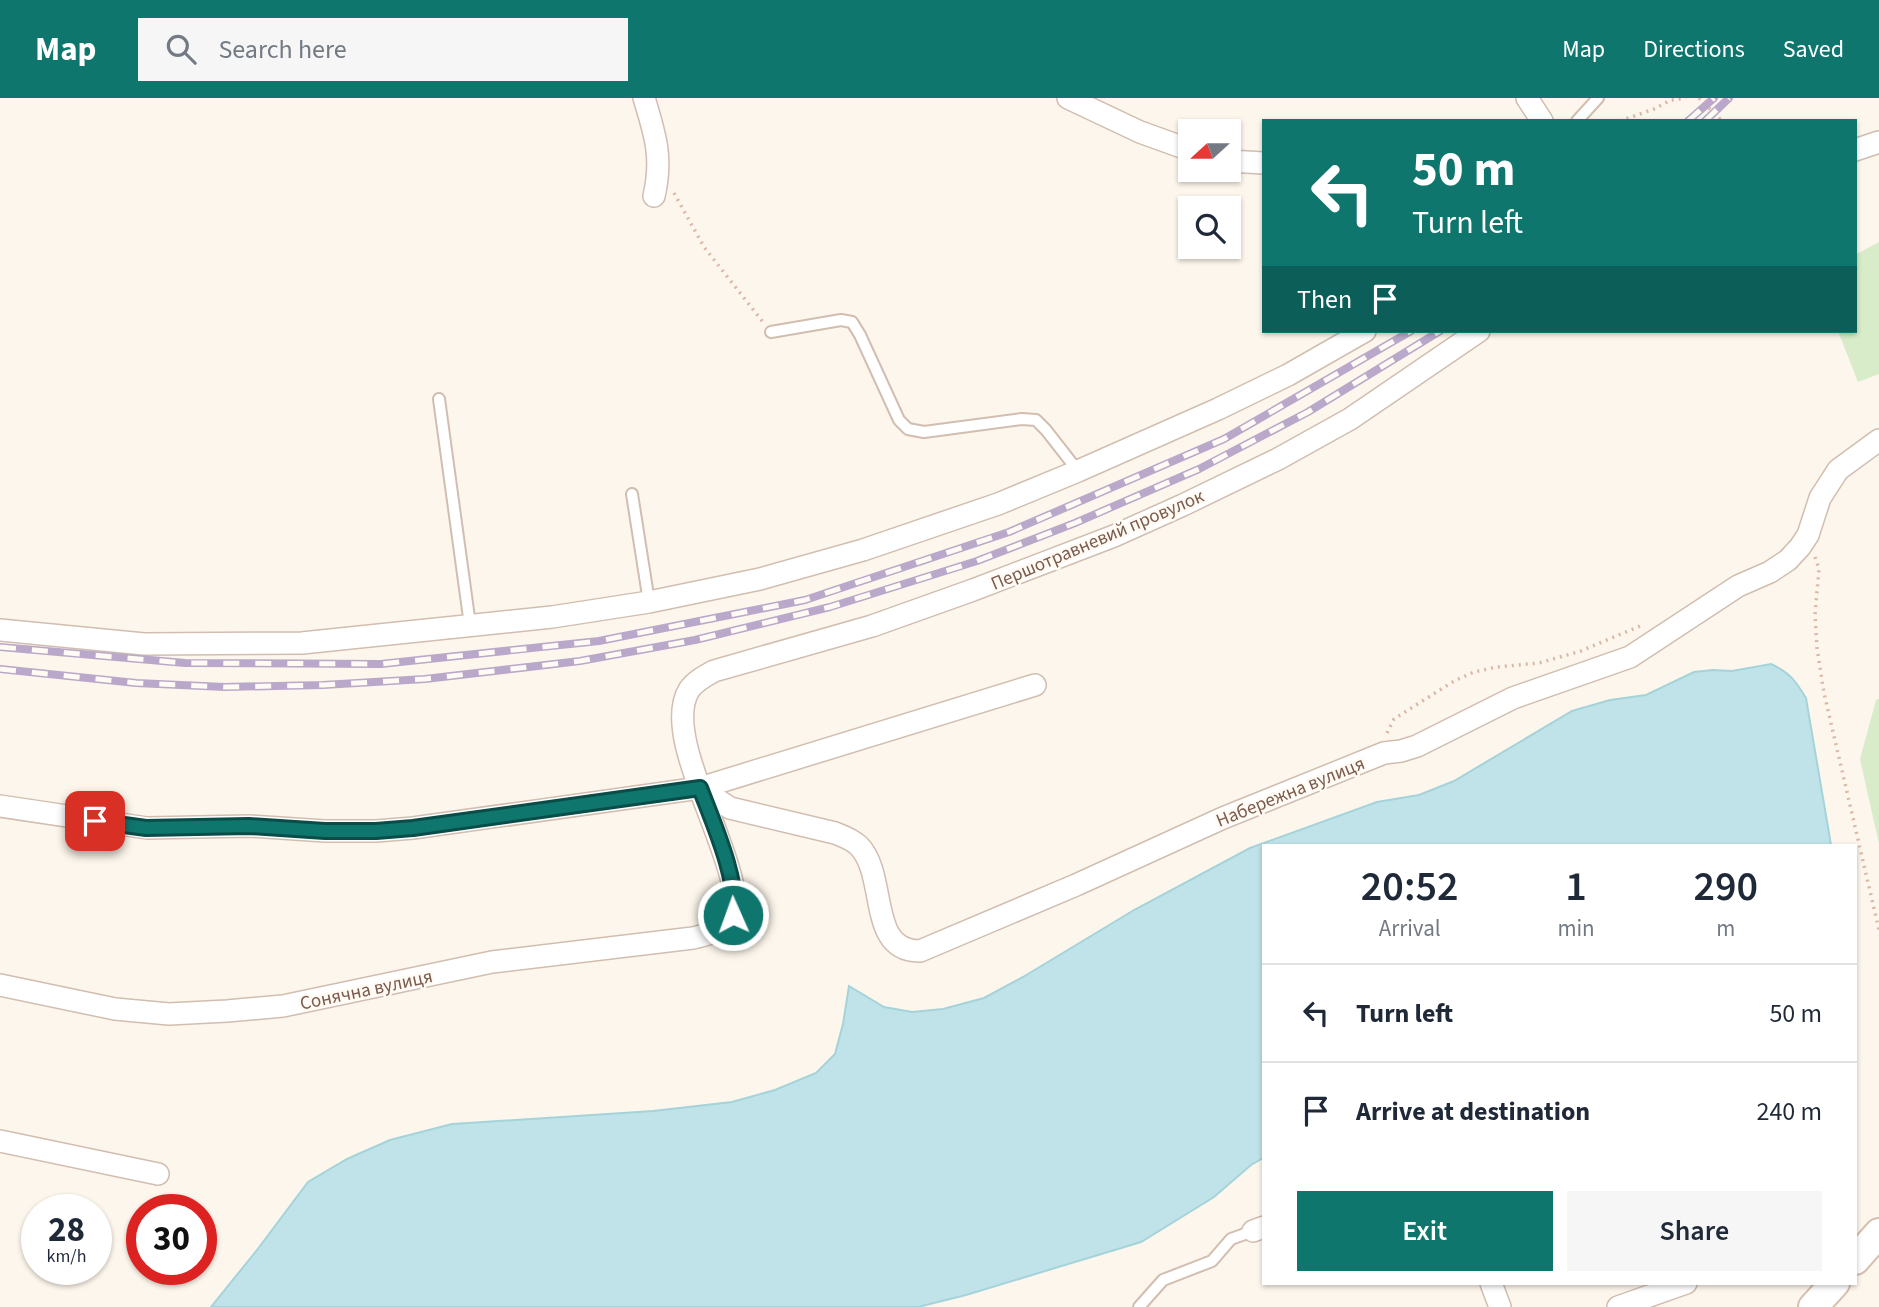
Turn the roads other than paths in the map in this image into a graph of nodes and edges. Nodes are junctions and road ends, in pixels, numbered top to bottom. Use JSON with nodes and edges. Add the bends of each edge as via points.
{"nodes":[{"id":1,"x":644,"y":98,"type":"edge"},
{"id":2,"x":1068,"y":98,"type":"edge"},
{"id":3,"x":1527,"y":98,"type":"edge"},
{"id":4,"x":1598,"y":98,"type":"edge"},
{"id":5,"x":1541,"y":119,"type":"edge"},
{"id":6,"x":1579,"y":119,"type":"edge"},
{"id":7,"x":1879,"y":142,"type":"edge"},
{"id":8,"x":1178,"y":146,"type":"edge"},
{"id":9,"x":1857,"y":149,"type":"edge"},
{"id":10,"x":1241,"y":162,"type":"edge"},
{"id":11,"x":1262,"y":163,"type":"edge"},
{"id":12,"x":654,"y":196,"type":"dead end"},
{"id":13,"x":771,"y":332,"type":"road end"},
{"id":14,"x":1362,"y":333,"type":"edge"},
{"id":15,"x":1476,"y":333,"type":"edge"},
{"id":16,"x":439,"y":399,"type":"dead end"},
{"id":17,"x":1879,"y":440,"type":"edge"},
{"id":18,"x":1078,"y":471,"type":"junction"},
{"id":19,"x":632,"y":494,"type":"dead end"},
{"id":20,"x":649,"y":602,"type":"junction"},
{"id":21,"x":470,"y":625,"type":"junction"},
{"id":22,"x":0,"y":630,"type":"edge"},
{"id":23,"x":1035,"y":685,"type":"dead end"},
{"id":24,"x":700,"y":788,"type":"junction"},
{"id":25,"x":0,"y":806,"type":"edge"},
{"id":26,"x":0,"y":985,"type":"edge"},
{"id":27,"x":0,"y":1141,"type":"edge"},
{"id":28,"x":158,"y":1174,"type":"dead end"},
{"id":29,"x":1258,"y":1229,"type":"edge"},
{"id":30,"x":1879,"y":1232,"type":"edge"},
{"id":31,"x":1857,"y":1234,"type":"edge"},
{"id":32,"x":1857,"y":1258,"type":"edge"},
{"id":33,"x":1493,"y":1285,"type":"edge"},
{"id":34,"x":1680,"y":1285,"type":"edge"},
{"id":35,"x":1833,"y":1285,"type":"edge"},
{"id":36,"x":1139,"y":1307,"type":"edge"},
{"id":37,"x":1500,"y":1307,"type":"edge"},
{"id":38,"x":1618,"y":1307,"type":"edge"},
{"id":39,"x":1813,"y":1307,"type":"edge"}],
"edges":[{"from":1,"to":12,"type":"street","via":[[659,162]]},
{"from":2,"to":8,"type":"street"},
{"from":3,"to":5,"type":"street"},
{"from":4,"to":6,"type":"lane"},
{"from":7,"to":9,"type":"street"},
{"from":10,"to":11,"type":"street"},
{"from":13,"to":18,"type":"lane","via":[[852,322],[908,429],[924,432],[1036,420]]},
{"from":14,"to":18,"type":"street","via":[[1288,375]]},
{"from":15,"to":24,"type":"street","name":"Першотравневий провулок","via":[[1350,419],[1278,459],[1114,536],[872,626],[700,678],[689,690],[683,722]]},
{"from":16,"to":21,"type":"lane"},
{"from":17,"to":24,"type":"street","name":"Набережна вулиця","via":[[1838,470],[1820,498],[1808,535],[1794,553],[1630,657],[1513,698],[1417,746],[1384,753],[1223,818],[920,951],[907,952],[886,933],[873,874],[859,846],[835,832],[730,808]]},
{"from":18,"to":20,"type":"street","via":[[863,550],[760,579]]},
{"from":19,"to":20,"type":"lane"},
{"from":20,"to":21,"type":"street"},
{"from":21,"to":22,"type":"street","via":[[289,643],[144,644]]},
{"from":23,"to":24,"type":"street"},
{"from":24,"to":25,"type":"street","via":[[376,831],[146,828]]},
{"from":24,"to":26,"type":"street","name":"Сонячна вулиця","via":[[728,868],[735,905],[721,929],[692,938],[492,962],[284,1006],[228,1012],[169,1014],[115,1009]]},
{"from":27,"to":28,"type":"street"},
{"from":29,"to":36,"type":"lane","via":[[1231,1239],[1212,1261],[1163,1280]]},
{"from":30,"to":31,"type":"street"},
{"from":30,"to":32,"type":"main road"},
{"from":33,"to":37,"type":"street"},
{"from":34,"to":38,"type":"street"},
{"from":35,"to":39,"type":"main road"}]}
